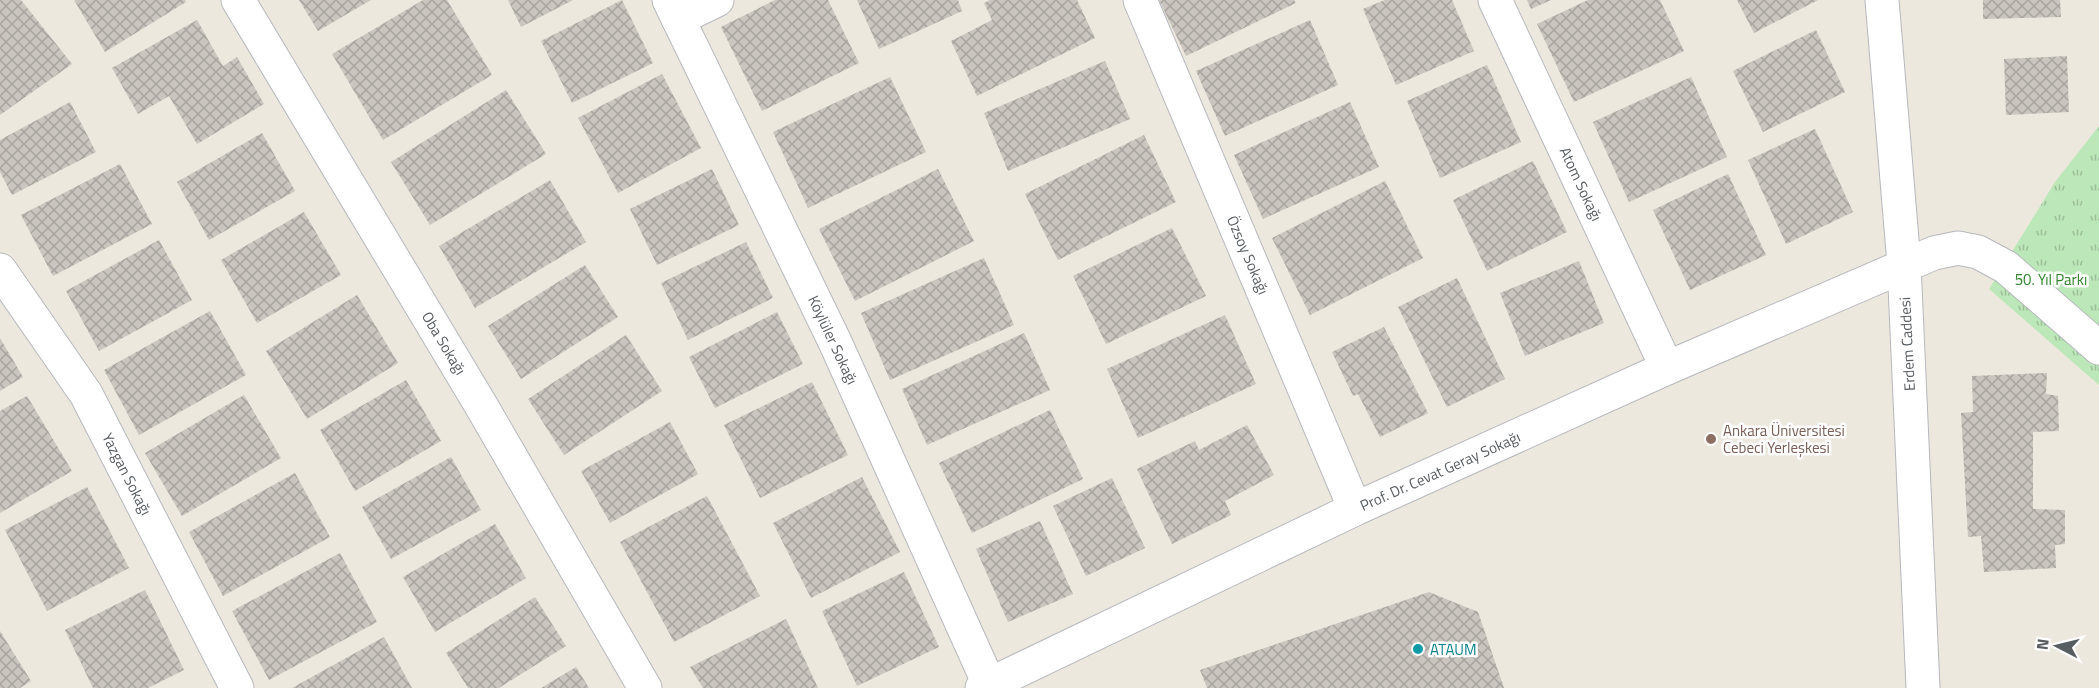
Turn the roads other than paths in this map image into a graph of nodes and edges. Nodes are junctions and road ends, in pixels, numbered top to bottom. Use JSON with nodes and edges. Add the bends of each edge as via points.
{"nodes":[{"id":1,"x":238,"y":0,"type":"edge"},
{"id":2,"x":717,"y":0,"type":"edge"},
{"id":3,"x":1140,"y":0,"type":"edge"},
{"id":4,"x":1495,"y":0,"type":"edge"},
{"id":5,"x":1882,"y":0,"type":"edge"},
{"id":6,"x":674,"y":10,"type":"edge"},
{"id":7,"x":1904,"y":264,"type":"junction"},
{"id":8,"x":0,"y":270,"type":"edge"},
{"id":9,"x":2099,"y":348,"type":"edge"},
{"id":10,"x":1667,"y":368,"type":"junction"},
{"id":11,"x":1355,"y":509,"type":"junction"},
{"id":12,"x":986,"y":686,"type":"edge"},
{"id":13,"x":237,"y":688,"type":"edge"},
{"id":14,"x":645,"y":688,"type":"edge"},
{"id":15,"x":1923,"y":688,"type":"edge"}],
"edges":[{"from":1,"to":14,"type":"street","name":"Oba Sokağı"},
{"from":2,"to":6,"type":"street"},
{"from":3,"to":11,"type":"street","name":"Özsoy Sokağı"},
{"from":4,"to":10,"type":"street","name":"Atom Sokağı"},
{"from":5,"to":7,"type":"street","name":"Erdem Caddesi"},
{"from":6,"to":12,"type":"street","name":"Köylüler Sokağı","via":[[835,342]]},
{"from":7,"to":9,"type":"street","name":"Prof. Dr. Cevat Geray Sokağı","via":[[1958,248],[1978,252],[2006,267]]},
{"from":7,"to":10,"type":"street","name":"Prof. Dr. Cevat Geray Sokağı"},
{"from":7,"to":15,"type":"street","name":"Erdem Caddesi"},
{"from":8,"to":13,"type":"street","name":"Yazgan Sokağı","via":[[86,394]]},
{"from":10,"to":11,"type":"street","name":"Prof. Dr. Cevat Geray Sokağı"},
{"from":11,"to":12,"type":"street","name":"Prof. Dr. Cevat Geray Sokağı"}]}
